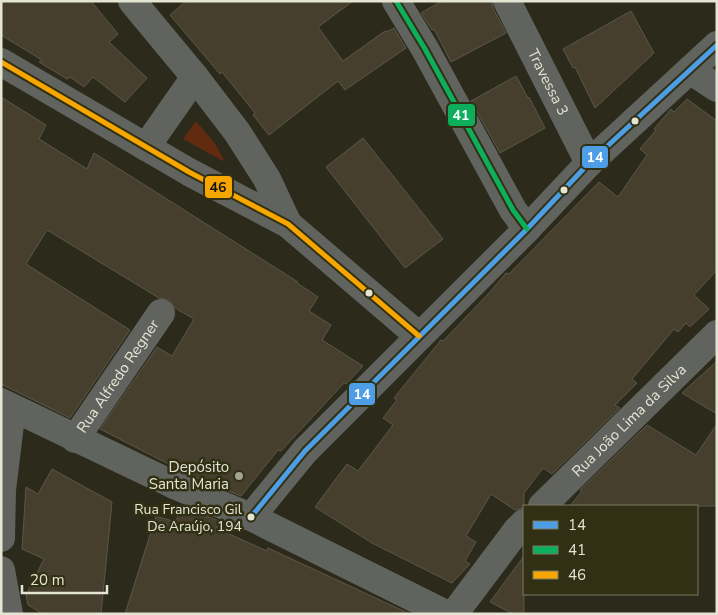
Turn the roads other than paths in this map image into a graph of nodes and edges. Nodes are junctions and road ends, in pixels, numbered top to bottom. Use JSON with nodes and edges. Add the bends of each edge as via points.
{"nodes":[{"id":1,"x":132,"y":1,"type":"edge"},
{"id":2,"x":396,"y":1,"type":"edge"},
{"id":3,"x":507,"y":1,"type":"edge"},
{"id":4,"x":717,"y":45,"type":"edge"},
{"id":5,"x":1,"y":62,"type":"edge"},
{"id":6,"x":690,"y":70,"type":"junction"},
{"id":7,"x":195,"y":77,"type":"junction"},
{"id":8,"x":717,"y":88,"type":"edge"},
{"id":9,"x":146,"y":147,"type":"junction"},
{"id":10,"x":589,"y":163,"type":"junction"},
{"id":11,"x":288,"y":224,"type":"junction"},
{"id":12,"x":527,"y":229,"type":"junction"},
{"id":13,"x":161,"y":313,"type":"dead end"},
{"id":14,"x":717,"y":334,"type":"edge"},
{"id":15,"x":419,"y":336,"type":"junction"},
{"id":16,"x":7,"y":405,"type":"edge"},
{"id":17,"x":75,"y":439,"type":"junction"},
{"id":18,"x":543,"y":505,"type":"edge"},
{"id":19,"x":251,"y":517,"type":"junction"},
{"id":20,"x":523,"y":524,"type":"edge"},
{"id":21,"x":1,"y":538,"type":"edge"},
{"id":22,"x":1,"y":570,"type":"edge"},
{"id":23,"x":9,"y":614,"type":"edge"},
{"id":24,"x":446,"y":614,"type":"edge"},
{"id":25,"x":454,"y":614,"type":"edge"}],
"edges":[{"from":1,"to":7,"type":"street"},
{"from":2,"to":12,"type":"street","via":[[426,49],[509,203]]},
{"from":3,"to":10,"type":"street","name":"Travessa 3"},
{"from":4,"to":6,"type":"street"},
{"from":5,"to":9,"type":"street"},
{"from":6,"to":8,"type":"street"},
{"from":6,"to":10,"type":"street"},
{"from":7,"to":9,"type":"street"},
{"from":7,"to":11,"type":"street","via":[[238,132],[267,179]]},
{"from":9,"to":11,"type":"street"},
{"from":10,"to":12,"type":"street"},
{"from":11,"to":15,"type":"street"},
{"from":12,"to":15,"type":"street"},
{"from":13,"to":17,"type":"street","name":"Rua Alfredo Regner"},
{"from":14,"to":18,"type":"street","name":"Rua João Lima da Silva"},
{"from":15,"to":19,"type":"street","via":[[305,451]]},
{"from":16,"to":17,"type":"street"},
{"from":16,"to":21,"type":"street"},
{"from":17,"to":19,"type":"street","via":[[174,486]]},
{"from":19,"to":24,"type":"street"},
{"from":20,"to":25,"type":"street"},
{"from":22,"to":23,"type":"street"}]}
